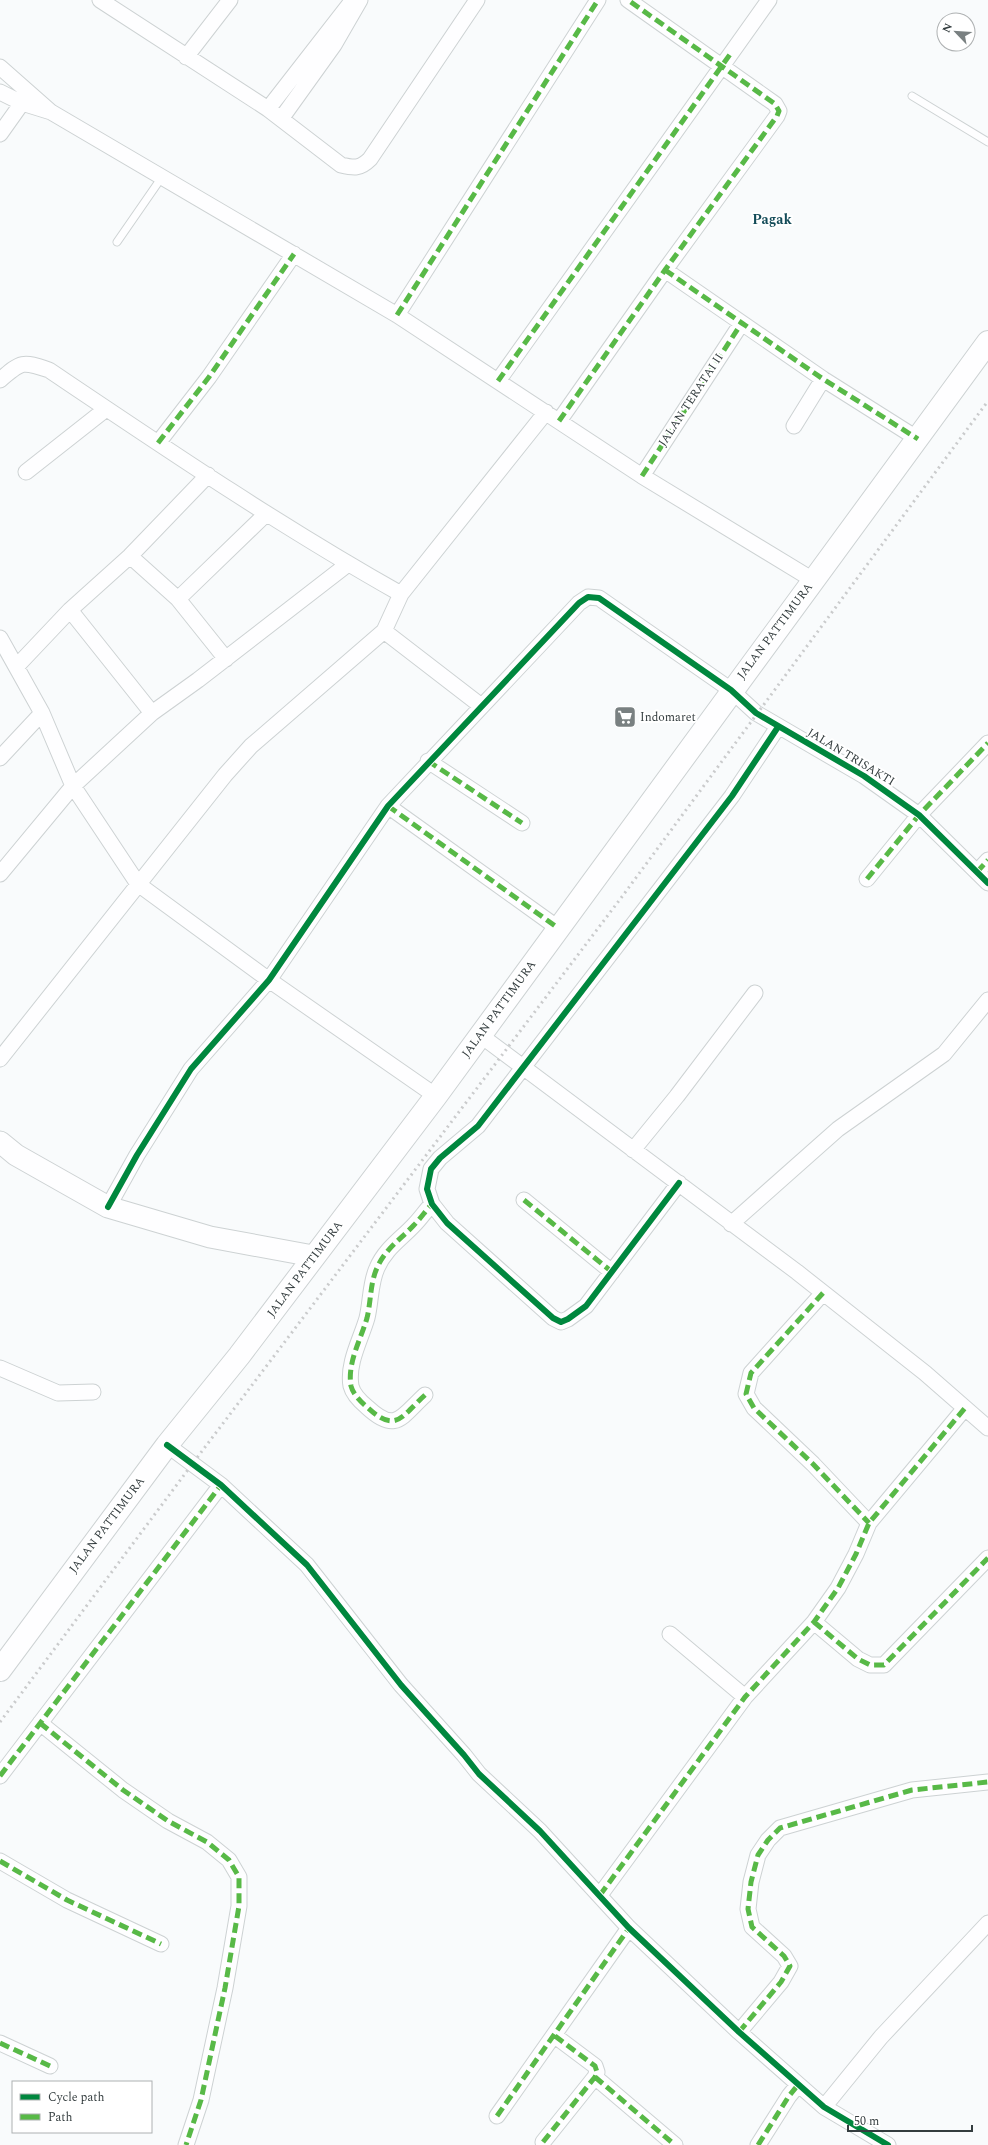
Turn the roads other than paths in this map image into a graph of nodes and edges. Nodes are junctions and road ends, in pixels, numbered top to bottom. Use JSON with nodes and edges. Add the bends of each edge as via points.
{"nodes":[{"id":1,"x":230,"y":0,"type":"edge"},
{"id":2,"x":352,"y":0,"type":"edge"},
{"id":3,"x":360,"y":0,"type":"edge"},
{"id":4,"x":477,"y":0,"type":"edge"},
{"id":5,"x":598,"y":0,"type":"edge"},
{"id":6,"x":628,"y":0,"type":"edge"},
{"id":7,"x":769,"y":0,"type":"edge"},
{"id":8,"x":109,"y":3,"type":"edge"},
{"id":9,"x":186,"y":57,"type":"junction"},
{"id":10,"x":0,"y":67,"type":"edge"},
{"id":11,"x":722,"y":67,"type":"junction"},
{"id":12,"x":0,"y":92,"type":"edge"},
{"id":13,"x":912,"y":96,"type":"dead end"},
{"id":14,"x":26,"y":97,"type":"junction"},
{"id":15,"x":268,"y":109,"type":"junction"},
{"id":16,"x":281,"y":119,"type":"junction"},
{"id":17,"x":0,"y":134,"type":"edge"},
{"id":18,"x":988,"y":142,"type":"edge"},
{"id":19,"x":162,"y":177,"type":"junction"},
{"id":20,"x":117,"y":242,"type":"dead end"},
{"id":21,"x":294,"y":254,"type":"junction"},
{"id":22,"x":665,"y":270,"type":"junction"},
{"id":23,"x":397,"y":315,"type":"junction"},
{"id":24,"x":740,"y":324,"type":"junction"},
{"id":25,"x":988,"y":342,"type":"edge"},
{"id":26,"x":823,"y":379,"type":"junction"},
{"id":27,"x":0,"y":380,"type":"edge"},
{"id":28,"x":498,"y":380,"type":"junction"},
{"id":29,"x":106,"y":409,"type":"junction"},
{"id":30,"x":546,"y":412,"type":"junction"},
{"id":31,"x":559,"y":421,"type":"junction"},
{"id":32,"x":794,"y":426,"type":"dead end"},
{"id":33,"x":918,"y":439,"type":"junction"},
{"id":34,"x":158,"y":443,"type":"junction"},
{"id":35,"x":26,"y":472,"type":"dead end"},
{"id":36,"x":208,"y":475,"type":"junction"},
{"id":37,"x":642,"y":476,"type":"junction"},
{"id":38,"x":266,"y":514,"type":"junction"},
{"id":39,"x":130,"y":556,"type":"junction"},
{"id":40,"x":348,"y":564,"type":"junction"},
{"id":41,"x":813,"y":580,"type":"junction"},
{"id":42,"x":401,"y":594,"type":"junction"},
{"id":43,"x":178,"y":599,"type":"junction"},
{"id":44,"x":70,"y":610,"type":"junction"},
{"id":45,"x":384,"y":631,"type":"junction"},
{"id":46,"x":0,"y":638,"type":"edge"},
{"id":47,"x":226,"y":659,"type":"junction"},
{"id":48,"x":17,"y":666,"type":"junction"},
{"id":49,"x":731,"y":690,"type":"junction"},
{"id":50,"x":480,"y":706,"type":"junction"},
{"id":51,"x":42,"y":713,"type":"junction"},
{"id":52,"x":152,"y":713,"type":"junction"},
{"id":53,"x":778,"y":727,"type":"junction"},
{"id":54,"x":988,"y":743,"type":"edge"},
{"id":55,"x":0,"y":758,"type":"edge"},
{"id":56,"x":428,"y":761,"type":"junction"},
{"id":57,"x":73,"y":786,"type":"junction"},
{"id":58,"x":388,"y":806,"type":"junction"},
{"id":59,"x":919,"y":815,"type":"junction"},
{"id":60,"x":522,"y":823,"type":"dead end"},
{"id":61,"x":988,"y":860,"type":"edge"},
{"id":62,"x":977,"y":872,"type":"junction"},
{"id":63,"x":0,"y":874,"type":"edge"},
{"id":64,"x":867,"y":879,"type":"dead end"},
{"id":65,"x":988,"y":883,"type":"edge"},
{"id":66,"x":138,"y":884,"type":"junction"},
{"id":67,"x":558,"y":928,"type":"junction"},
{"id":68,"x":268,"y":980,"type":"junction"},
{"id":69,"x":755,"y":993,"type":"dead end"},
{"id":70,"x":988,"y":1000,"type":"edge"},
{"id":71,"x":480,"y":1035,"type":"junction"},
{"id":72,"x":0,"y":1059,"type":"edge"},
{"id":73,"x":523,"y":1068,"type":"junction"},
{"id":74,"x":436,"y":1096,"type":"junction"},
{"id":75,"x":0,"y":1142,"type":"edge"},
{"id":76,"x":633,"y":1150,"type":"junction"},
{"id":77,"x":679,"y":1184,"type":"junction"},
{"id":78,"x":524,"y":1200,"type":"dead end"},
{"id":79,"x":432,"y":1204,"type":"junction"},
{"id":80,"x":108,"y":1207,"type":"junction"},
{"id":81,"x":731,"y":1224,"type":"junction"},
{"id":82,"x":313,"y":1256,"type":"junction"},
{"id":83,"x":612,"y":1272,"type":"junction"},
{"id":84,"x":823,"y":1293,"type":"junction"},
{"id":85,"x":0,"y":1368,"type":"edge"},
{"id":86,"x":93,"y":1392,"type":"dead end"},
{"id":87,"x":425,"y":1395,"type":"dead end"},
{"id":88,"x":965,"y":1408,"type":"junction"},
{"id":89,"x":988,"y":1428,"type":"edge"},
{"id":90,"x":167,"y":1444,"type":"junction"},
{"id":91,"x":221,"y":1485,"type":"junction"},
{"id":92,"x":869,"y":1523,"type":"junction"},
{"id":93,"x":988,"y":1558,"type":"edge"},
{"id":94,"x":814,"y":1622,"type":"junction"},
{"id":95,"x":670,"y":1634,"type":"dead end"},
{"id":96,"x":0,"y":1670,"type":"edge"},
{"id":97,"x":745,"y":1697,"type":"junction"},
{"id":98,"x":40,"y":1723,"type":"junction"},
{"id":99,"x":0,"y":1776,"type":"edge"},
{"id":100,"x":988,"y":1782,"type":"edge"},
{"id":101,"x":0,"y":1861,"type":"edge"},
{"id":102,"x":600,"y":1895,"type":"junction"},
{"id":103,"x":988,"y":1923,"type":"edge"},
{"id":104,"x":629,"y":1928,"type":"junction"},
{"id":105,"x":161,"y":1944,"type":"dead end"},
{"id":106,"x":739,"y":2032,"type":"junction"},
{"id":107,"x":555,"y":2036,"type":"junction"},
{"id":108,"x":0,"y":2043,"type":"edge"},
{"id":109,"x":50,"y":2066,"type":"dead end"},
{"id":110,"x":595,"y":2078,"type":"junction"},
{"id":111,"x":798,"y":2085,"type":"junction"},
{"id":112,"x":824,"y":2107,"type":"junction"},
{"id":113,"x":497,"y":2116,"type":"dead end"},
{"id":114,"x":543,"y":2142,"type":"dead end"},
{"id":115,"x":186,"y":2145,"type":"edge"},
{"id":116,"x":675,"y":2145,"type":"edge"},
{"id":117,"x":758,"y":2145,"type":"edge"},
{"id":118,"x":888,"y":2145,"type":"edge"}],
"edges":[{"from":1,"to":9,"type":"street"},
{"from":2,"to":15,"type":"street"},
{"from":3,"to":16,"type":"street","via":[[334,45]]},
{"from":4,"to":16,"type":"street","via":[[363,166],[355,168],[341,165]]},
{"from":5,"to":23,"type":"street"},
{"from":6,"to":11,"type":"street"},
{"from":7,"to":11,"type":"street"},
{"from":8,"to":9,"type":"street"},
{"from":9,"to":15,"type":"street"},
{"from":10,"to":14,"type":"street"},
{"from":11,"to":22,"type":"street","via":[[775,104],[779,111]]},
{"from":11,"to":28,"type":"street"},
{"from":12,"to":14,"type":"street"},
{"from":13,"to":18,"type":"lane"},
{"from":14,"to":17,"type":"street"},
{"from":14,"to":19,"type":"street"},
{"from":15,"to":16,"type":"street"},
{"from":19,"to":20,"type":"lane"},
{"from":19,"to":21,"type":"street"},
{"from":21,"to":23,"type":"street"},
{"from":21,"to":34,"type":"street","via":[[209,377]]},
{"from":22,"to":24,"type":"street"},
{"from":22,"to":31,"type":"street"},
{"from":23,"to":28,"type":"street"},
{"from":24,"to":26,"type":"street"},
{"from":24,"to":37,"type":"street","name":"JALAN TERATAI II"},
{"from":25,"to":33,"type":"highway","name":"JALAN PATTIMURA"},
{"from":26,"to":32,"type":"street"},
{"from":26,"to":33,"type":"street"},
{"from":27,"to":29,"type":"street","via":[[18,364],[30,364],[49,370]]},
{"from":28,"to":30,"type":"street"},
{"from":29,"to":34,"type":"street"},
{"from":29,"to":35,"type":"street"},
{"from":30,"to":31,"type":"street"},
{"from":30,"to":42,"type":"street"},
{"from":31,"to":37,"type":"street"},
{"from":33,"to":41,"type":"highway","name":"JALAN PATTIMURA"},
{"from":34,"to":36,"type":"street"},
{"from":36,"to":38,"type":"street"},
{"from":36,"to":39,"type":"street"},
{"from":37,"to":41,"type":"street"},
{"from":38,"to":40,"type":"street"},
{"from":38,"to":43,"type":"street"},
{"from":39,"to":43,"type":"street"},
{"from":39,"to":44,"type":"street"},
{"from":40,"to":42,"type":"street"},
{"from":40,"to":47,"type":"street"},
{"from":41,"to":49,"type":"highway","name":"JALAN PATTIMURA"},
{"from":42,"to":45,"type":"street"},
{"from":43,"to":47,"type":"street"},
{"from":44,"to":48,"type":"street"},
{"from":44,"to":52,"type":"street"},
{"from":45,"to":50,"type":"street"},
{"from":45,"to":66,"type":"street","via":[[252,746],[224,775]]},
{"from":46,"to":48,"type":"street"},
{"from":47,"to":52,"type":"street"},
{"from":48,"to":51,"type":"street"},
{"from":49,"to":50,"type":"street","name":"JALAN TRISAKTI","via":[[599,598],[588,597],[579,603]]},
{"from":49,"to":53,"type":"street","name":"JALAN TRISAKTI","via":[[756,713]]},
{"from":49,"to":67,"type":"highway","name":"JALAN PATTIMURA"},
{"from":50,"to":56,"type":"street"},
{"from":51,"to":55,"type":"street"},
{"from":51,"to":57,"type":"street"},
{"from":52,"to":57,"type":"street"},
{"from":53,"to":59,"type":"street","name":"JALAN TRISAKTI","via":[[864,776]]},
{"from":53,"to":73,"type":"street","via":[[732,796]]},
{"from":54,"to":59,"type":"street"},
{"from":56,"to":58,"type":"street"},
{"from":56,"to":60,"type":"street"},
{"from":57,"to":63,"type":"street"},
{"from":57,"to":66,"type":"street"},
{"from":58,"to":67,"type":"street"},
{"from":58,"to":68,"type":"street"},
{"from":59,"to":62,"type":"street","name":"JALAN TRISAKTI"},
{"from":59,"to":64,"type":"street"},
{"from":61,"to":62,"type":"street"},
{"from":62,"to":65,"type":"street","name":"JALAN TRISAKTI"},
{"from":66,"to":68,"type":"street"},
{"from":66,"to":72,"type":"street"},
{"from":67,"to":71,"type":"highway","name":"JALAN PATTIMURA"},
{"from":68,"to":74,"type":"street"},
{"from":68,"to":80,"type":"street","via":[[191,1069]]},
{"from":69,"to":76,"type":"street"},
{"from":70,"to":81,"type":"street","via":[[944,1054],[838,1129]]},
{"from":71,"to":73,"type":"street"},
{"from":71,"to":74,"type":"highway","name":"JALAN PATTIMURA"},
{"from":73,"to":76,"type":"street"},
{"from":73,"to":79,"type":"street","via":[[478,1126],[440,1158],[431,1169],[427,1189]]},
{"from":74,"to":82,"type":"highway","name":"JALAN PATTIMURA"},
{"from":75,"to":80,"type":"street","via":[[16,1155]]},
{"from":76,"to":77,"type":"street"},
{"from":77,"to":81,"type":"street"},
{"from":77,"to":83,"type":"street"},
{"from":78,"to":83,"type":"street"},
{"from":79,"to":83,"type":"street","via":[[447,1223],[553,1318],[561,1322],[586,1306]]},
{"from":79,"to":87,"type":"street","via":[[384,1256],[376,1269],[367,1317],[352,1366],[351,1386],[359,1400],[386,1422],[392,1422],[402,1416]]},
{"from":80,"to":82,"type":"street","via":[[210,1237]]},
{"from":81,"to":84,"type":"street"},
{"from":82,"to":90,"type":"highway","name":"JALAN PATTIMURA","via":[[239,1356]]},
{"from":84,"to":88,"type":"street"},
{"from":84,"to":92,"type":"street","via":[[751,1373],[746,1394],[754,1408],[813,1464]]},
{"from":85,"to":86,"type":"street","via":[[58,1393]]},
{"from":88,"to":89,"type":"street"},
{"from":88,"to":92,"type":"street"},
{"from":90,"to":91,"type":"street"},
{"from":90,"to":96,"type":"highway","name":"JALAN PATTIMURA"},
{"from":91,"to":98,"type":"street"},
{"from":91,"to":102,"type":"street","via":[[307,1565],[401,1685],[479,1774],[540,1831]]},
{"from":92,"to":94,"type":"street","via":[[838,1588]]},
{"from":93,"to":94,"type":"street","via":[[884,1666],[870,1665],[858,1659]]},
{"from":94,"to":97,"type":"street"},
{"from":95,"to":97,"type":"street"},
{"from":97,"to":102,"type":"street"},
{"from":98,"to":99,"type":"street"},
{"from":98,"to":115,"type":"street","via":[[123,1790],[168,1821],[207,1842],[229,1860],[238,1877],[239,1906],[225,1988],[201,2100]]},
{"from":100,"to":106,"type":"street","via":[[912,1790],[780,1828],[768,1840],[758,1855],[748,1909],[752,1927],[784,1956],[790,1966],[781,1982]]},
{"from":101,"to":105,"type":"street","via":[[67,1900]]},
{"from":102,"to":104,"type":"street"},
{"from":103,"to":112,"type":"street","via":[[882,2037]]},
{"from":104,"to":106,"type":"street"},
{"from":104,"to":107,"type":"street"},
{"from":106,"to":111,"type":"street"},
{"from":107,"to":110,"type":"street","via":[[595,2066]]},
{"from":107,"to":113,"type":"street"},
{"from":108,"to":109,"type":"street"},
{"from":110,"to":114,"type":"street"},
{"from":110,"to":116,"type":"street"},
{"from":111,"to":112,"type":"street"},
{"from":111,"to":117,"type":"street"},
{"from":112,"to":118,"type":"street"}]}
